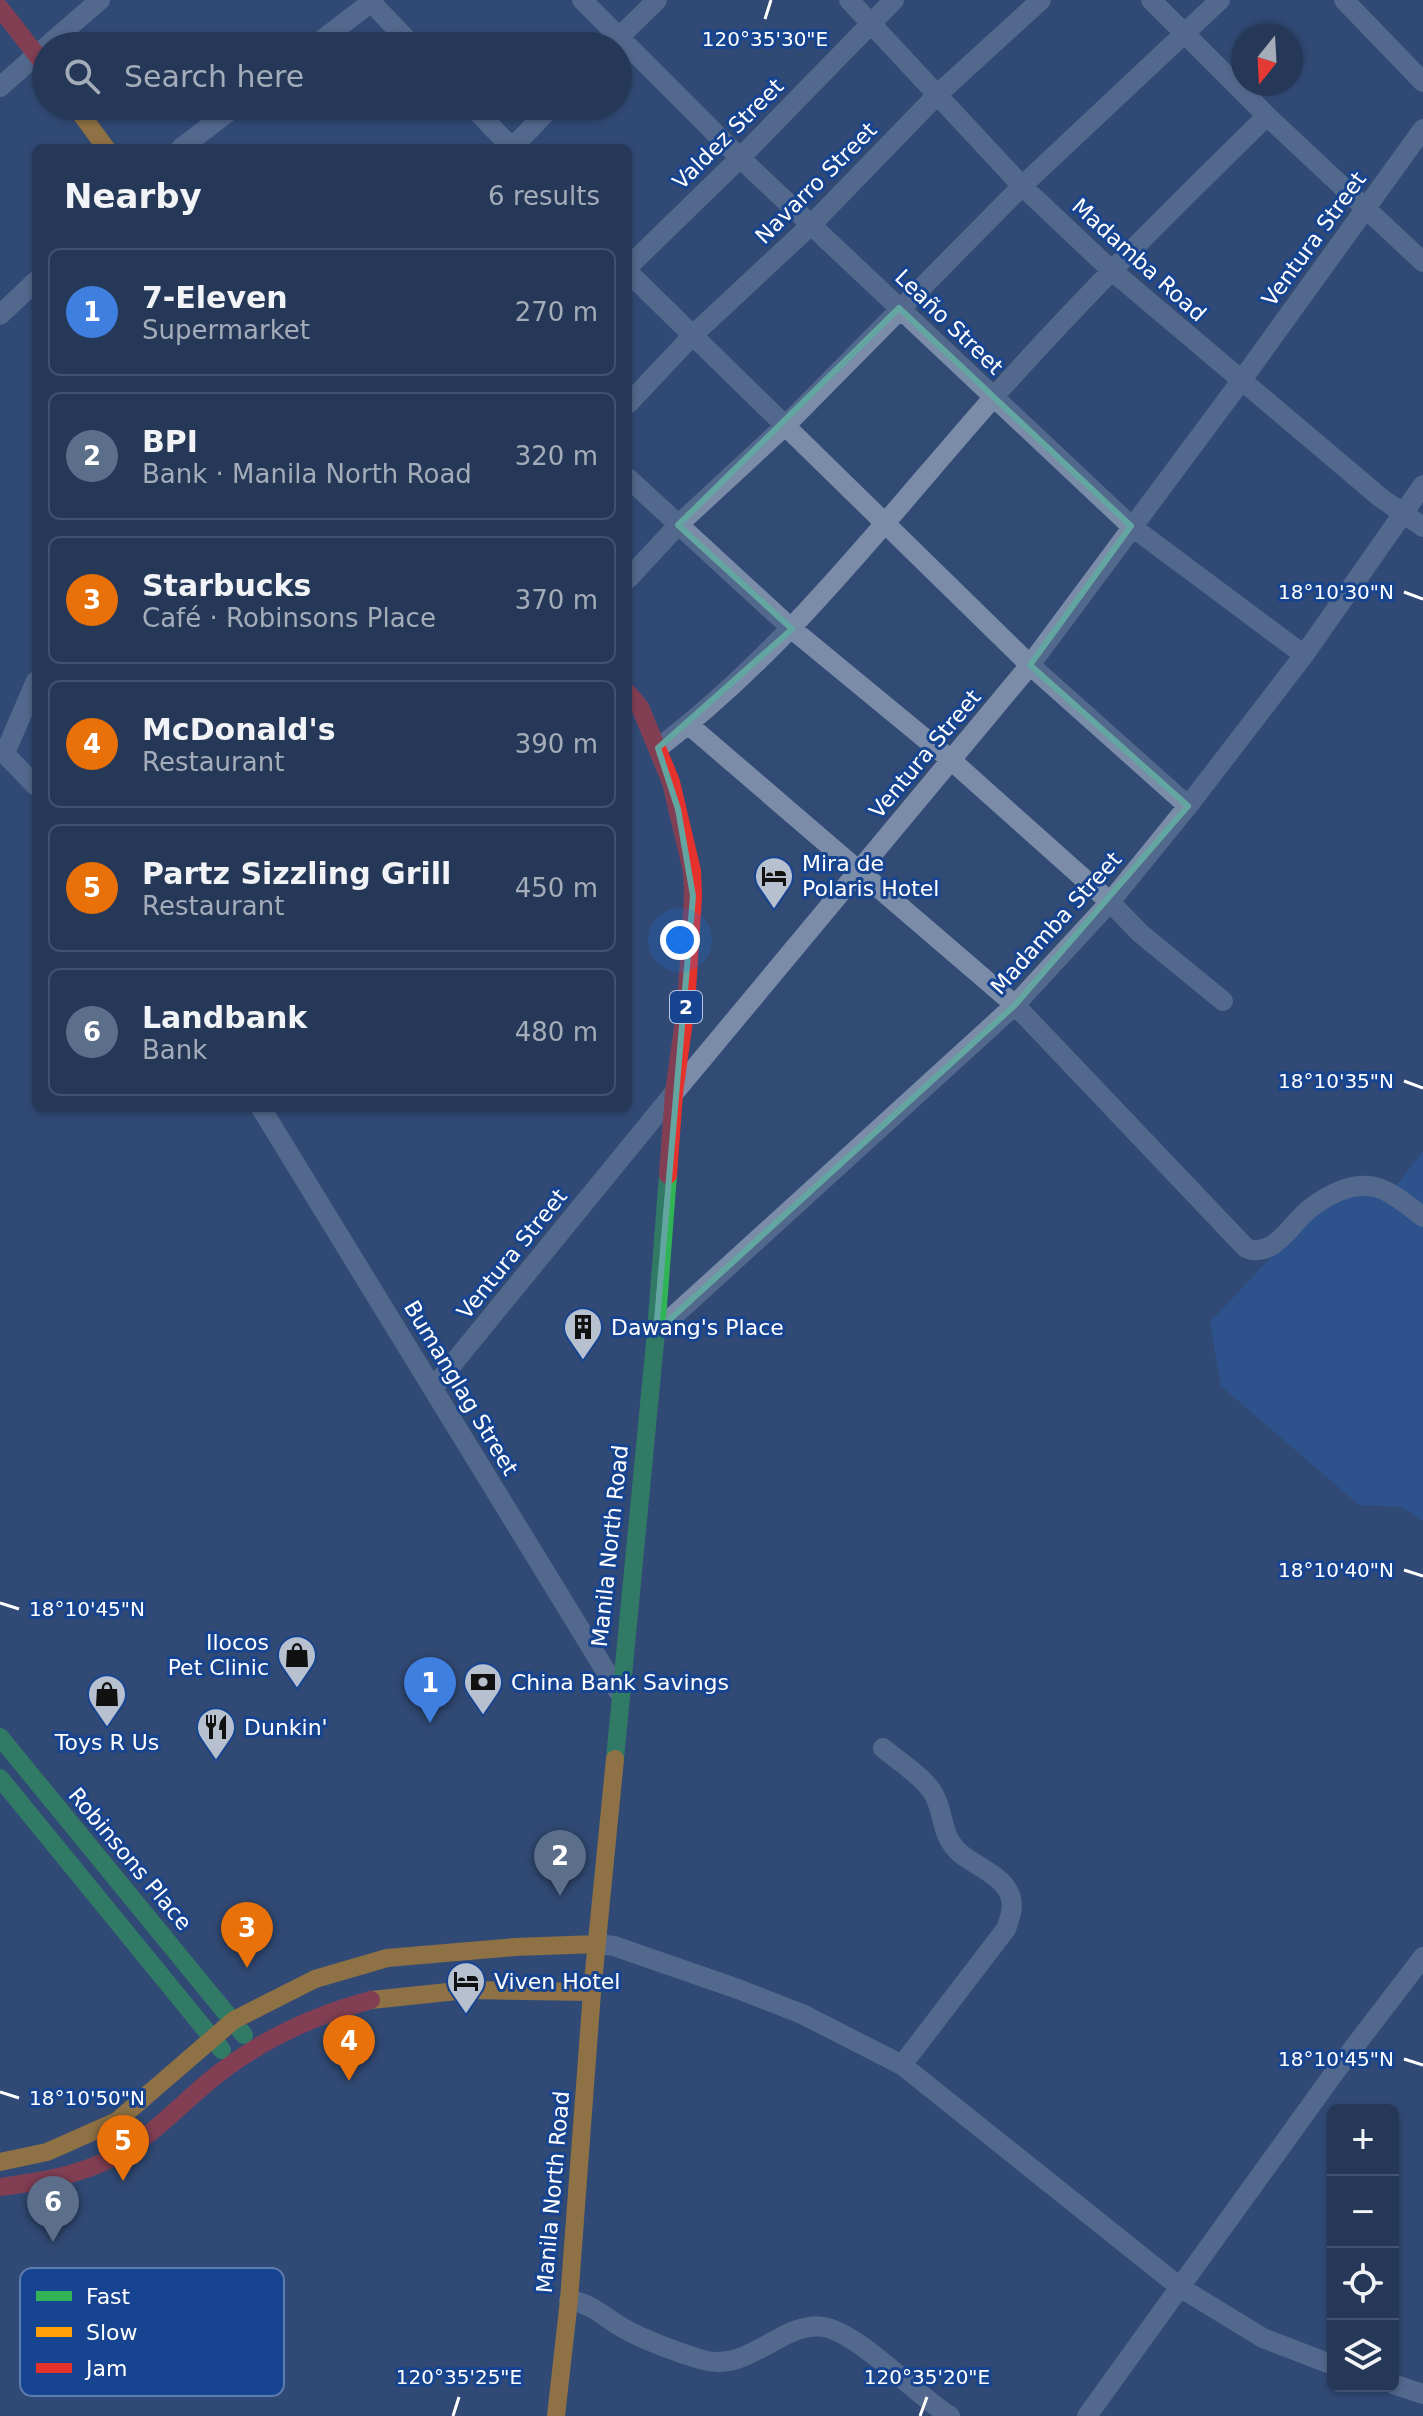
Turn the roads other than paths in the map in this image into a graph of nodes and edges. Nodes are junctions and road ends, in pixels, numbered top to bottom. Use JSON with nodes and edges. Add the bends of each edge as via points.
{"nodes":[{"id":1,"x":100,"y":0,"type":"edge"},
{"id":2,"x":582,"y":0,"type":"edge"},
{"id":3,"x":657,"y":0,"type":"edge"},
{"id":4,"x":849,"y":0,"type":"edge"},
{"id":5,"x":894,"y":0,"type":"edge"},
{"id":6,"x":1041,"y":0,"type":"edge"},
{"id":7,"x":1151,"y":0,"type":"edge"},
{"id":8,"x":1220,"y":0,"type":"edge"},
{"id":9,"x":1344,"y":0,"type":"edge"},
{"id":10,"x":371,"y":1,"type":"edge"},
{"id":11,"x":0,"y":8,"type":"edge"},
{"id":12,"x":871,"y":23,"type":"junction"},
{"id":13,"x":67,"y":32,"type":"edge"},
{"id":14,"x":332,"y":32,"type":"edge"},
{"id":15,"x":400,"y":32,"type":"edge"},
{"id":16,"x":606,"y":32,"type":"edge"},
{"id":17,"x":624,"y":32,"type":"edge"},
{"id":18,"x":1184,"y":34,"type":"junction"},
{"id":19,"x":32,"y":41,"type":"edge"},
{"id":20,"x":632,"y":59,"type":"edge"},
{"id":21,"x":32,"y":63,"type":"edge"},
{"id":22,"x":1423,"y":82,"type":"edge"},
{"id":23,"x":0,"y":87,"type":"edge"},
{"id":24,"x":938,"y":94,"type":"junction"},
{"id":25,"x":1267,"y":116,"type":"junction"},
{"id":26,"x":85,"y":120,"type":"edge"},
{"id":27,"x":218,"y":120,"type":"edge"},
{"id":28,"x":485,"y":120,"type":"edge"},
{"id":29,"x":539,"y":120,"type":"edge"},
{"id":30,"x":1423,"y":129,"type":"edge"},
{"id":31,"x":103,"y":144,"type":"edge"},
{"id":32,"x":186,"y":144,"type":"edge"},
{"id":33,"x":508,"y":144,"type":"edge"},
{"id":34,"x":516,"y":144,"type":"edge"},
{"id":35,"x":740,"y":158,"type":"junction"},
{"id":36,"x":1022,"y":186,"type":"junction"},
{"id":37,"x":1365,"y":209,"type":"junction"},
{"id":38,"x":812,"y":224,"type":"junction"},
{"id":39,"x":1423,"y":262,"type":"edge"},
{"id":40,"x":632,"y":266,"type":"edge"},
{"id":41,"x":1110,"y":269,"type":"junction"},
{"id":42,"x":632,"y":274,"type":"edge"},
{"id":43,"x":32,"y":292,"type":"edge"},
{"id":44,"x":899,"y":308,"type":"junction"},
{"id":45,"x":0,"y":315,"type":"edge"},
{"id":46,"x":693,"y":335,"type":"junction"},
{"id":47,"x":1241,"y":381,"type":"junction"},
{"id":48,"x":993,"y":397,"type":"junction"},
{"id":49,"x":632,"y":400,"type":"edge"},
{"id":50,"x":786,"y":425,"type":"junction"},
{"id":51,"x":632,"y":482,"type":"edge"},
{"id":52,"x":1423,"y":485,"type":"edge"},
{"id":53,"x":1404,"y":513,"type":"junction"},
{"id":54,"x":678,"y":525,"type":"junction"},
{"id":55,"x":883,"y":525,"type":"junction"},
{"id":56,"x":1131,"y":526,"type":"junction"},
{"id":57,"x":1423,"y":527,"type":"edge"},
{"id":58,"x":632,"y":575,"type":"edge"},
{"id":59,"x":792,"y":629,"type":"junction"},
{"id":60,"x":1304,"y":655,"type":"junction"},
{"id":61,"x":1030,"y":665,"type":"junction"},
{"id":62,"x":32,"y":689,"type":"edge"},
{"id":63,"x":632,"y":698,"type":"edge"},
{"id":64,"x":689,"y":725,"type":"junction"},
{"id":65,"x":658,"y":748,"type":"junction"},
{"id":66,"x":3,"y":751,"type":"edge"},
{"id":67,"x":951,"y":760,"type":"junction"},
{"id":68,"x":32,"y":782,"type":"edge"},
{"id":69,"x":1188,"y":806,"type":"junction"},
{"id":70,"x":859,"y":871,"type":"junction"},
{"id":71,"x":1110,"y":902,"type":"junction"},
{"id":72,"x":1223,"y":1001,"type":"dead end"},
{"id":73,"x":1015,"y":1005,"type":"junction"},
{"id":74,"x":674,"y":1093,"type":"junction"},
{"id":75,"x":263,"y":1112,"type":"edge"},
{"id":76,"x":1423,"y":1217,"type":"edge"},
{"id":77,"x":656,"y":1332,"type":"junction"},
{"id":78,"x":433,"y":1388,"type":"junction"},
{"id":79,"x":620,"y":1693,"type":"junction"},
{"id":80,"x":0,"y":1737,"type":"edge"},
{"id":81,"x":883,"y":1748,"type":"dead end"},
{"id":82,"x":0,"y":1778,"type":"edge"},
{"id":83,"x":597,"y":1944,"type":"junction"},
{"id":84,"x":1423,"y":1957,"type":"edge"},
{"id":85,"x":592,"y":1992,"type":"junction"},
{"id":86,"x":234,"y":2020,"type":"junction"},
{"id":87,"x":212,"y":2038,"type":"junction"},
{"id":88,"x":254,"y":2048,"type":"junction"},
{"id":89,"x":232,"y":2063,"type":"junction"},
{"id":90,"x":902,"y":2065,"type":"junction"},
{"id":91,"x":0,"y":2162,"type":"edge"},
{"id":92,"x":0,"y":2187,"type":"edge"},
{"id":93,"x":1181,"y":2288,"type":"junction"},
{"id":94,"x":569,"y":2300,"type":"junction"},
{"id":95,"x":1327,"y":2363,"type":"edge"},
{"id":96,"x":1399,"y":2386,"type":"edge"},
{"id":97,"x":1423,"y":2394,"type":"edge"},
{"id":98,"x":556,"y":2416,"type":"edge"},
{"id":99,"x":950,"y":2416,"type":"edge"},
{"id":100,"x":1087,"y":2416,"type":"edge"}],
"edges":[{"from":1,"to":13,"type":"street"},
{"from":2,"to":16,"type":"street","name":"Leaño Street"},
{"from":3,"to":17,"type":"street"},
{"from":4,"to":12,"type":"street","name":"Madamba Road"},
{"from":5,"to":12,"type":"street","name":"Valdez Street"},
{"from":6,"to":24,"type":"street","name":"Navarro Street"},
{"from":7,"to":18,"type":"street"},
{"from":8,"to":18,"type":"street"},
{"from":9,"to":22,"type":"street"},
{"from":10,"to":14,"type":"street"},
{"from":10,"to":15,"type":"street"},
{"from":11,"to":19,"type":"main road"},
{"from":12,"to":24,"type":"street","name":"Madamba Road"},
{"from":12,"to":35,"type":"street","name":"Valdez Street"},
{"from":18,"to":25,"type":"street"},
{"from":18,"to":36,"type":"street"},
{"from":20,"to":35,"type":"street","name":"Leaño Street"},
{"from":21,"to":23,"type":"street"},
{"from":24,"to":36,"type":"street","name":"Madamba Road"},
{"from":24,"to":38,"type":"street","name":"Navarro Street"},
{"from":25,"to":37,"type":"street"},
{"from":25,"to":41,"type":"street"},
{"from":26,"to":31,"type":"main road"},
{"from":27,"to":32,"type":"street"},
{"from":28,"to":33,"type":"street"},
{"from":29,"to":34,"type":"street"},
{"from":30,"to":37,"type":"street","name":"Ventura Street"},
{"from":35,"to":38,"type":"street","name":"Leaño Street"},
{"from":35,"to":40,"type":"street","name":"Valdez Street"},
{"from":36,"to":41,"type":"street","name":"Madamba Road"},
{"from":36,"to":44,"type":"street"},
{"from":37,"to":39,"type":"street"},
{"from":37,"to":47,"type":"street","name":"Ventura Street"},
{"from":38,"to":44,"type":"street","name":"Leaño Street"},
{"from":38,"to":46,"type":"street","name":"Navarro Street"},
{"from":41,"to":47,"type":"street","name":"Madamba Road"},
{"from":41,"to":48,"type":"street"},
{"from":42,"to":46,"type":"street"},
{"from":43,"to":45,"type":"street"},
{"from":44,"to":48,"type":"street","name":"Leaño Street"},
{"from":44,"to":50,"type":"street"},
{"from":46,"to":49,"type":"street","name":"Navarro Street"},
{"from":46,"to":50,"type":"street"},
{"from":47,"to":53,"type":"street","name":"Madamba Road"},
{"from":47,"to":56,"type":"street","name":"Ventura Street"},
{"from":48,"to":55,"type":"street"},
{"from":48,"to":56,"type":"street","name":"Leaño Street"},
{"from":50,"to":54,"type":"street"},
{"from":50,"to":55,"type":"street"},
{"from":51,"to":54,"type":"street"},
{"from":52,"to":53,"type":"street","name":"Madamba Street"},
{"from":53,"to":57,"type":"street","name":"Madamba Road"},
{"from":53,"to":60,"type":"street","name":"Madamba Street"},
{"from":54,"to":58,"type":"street"},
{"from":54,"to":59,"type":"street"},
{"from":55,"to":59,"type":"street"},
{"from":55,"to":61,"type":"street"},
{"from":56,"to":60,"type":"street","name":"Leaño Street"},
{"from":56,"to":61,"type":"street","name":"Ventura Street"},
{"from":59,"to":64,"type":"street"},
{"from":59,"to":67,"type":"street"},
{"from":60,"to":69,"type":"street","name":"Madamba Street"},
{"from":61,"to":67,"type":"street","name":"Ventura Street"},
{"from":61,"to":69,"type":"street"},
{"from":62,"to":66,"type":"street"},
{"from":63,"to":65,"type":"main road","name":"Manila North Road","number":"2"},
{"from":64,"to":65,"type":"street"},
{"from":64,"to":70,"type":"street"},
{"from":65,"to":74,"type":"main road","name":"Manila North Road","number":"2","via":[[692,871],[686,1006]]},
{"from":66,"to":68,"type":"street"},
{"from":67,"to":70,"type":"street","name":"Ventura Street"},
{"from":67,"to":71,"type":"street"},
{"from":69,"to":71,"type":"street","name":"Madamba Street"},
{"from":70,"to":73,"type":"street"},
{"from":70,"to":74,"type":"street","name":"Ventura Street"},
{"from":71,"to":72,"type":"street"},
{"from":71,"to":73,"type":"street","name":"Madamba Street"},
{"from":73,"to":76,"type":"street","via":[[1246,1248],[1266,1249],[1322,1199],[1349,1188],[1370,1186]]},
{"from":73,"to":77,"type":"street","name":"Madamba Street"},
{"from":74,"to":77,"type":"main road","name":"Manila North Road","number":"2"},
{"from":74,"to":78,"type":"street","name":"Ventura Street"},
{"from":75,"to":78,"type":"street","name":"Bumanglag Street"},
{"from":77,"to":79,"type":"main road","name":"Manila North Road","number":"2"},
{"from":78,"to":79,"type":"street","name":"Bumanglag Street"},
{"from":79,"to":83,"type":"main road","name":"Manila North Road","number":"2"},
{"from":80,"to":86,"type":"main road","name":"Robinsons Place"},
{"from":81,"to":90,"type":"street","via":[[932,1790],[950,1842],[1009,1892],[1011,1903],[1006,1929]]},
{"from":82,"to":87,"type":"main road"},
{"from":83,"to":85,"type":"main road","name":"Manila North Road","number":"2"},
{"from":83,"to":86,"type":"main road","via":[[387,1958],[315,1979]]},
{"from":83,"to":90,"type":"street","via":[[802,2014]]},
{"from":84,"to":93,"type":"street"},
{"from":85,"to":88,"type":"main road","via":[[405,1995],[345,2006]]},
{"from":85,"to":94,"type":"main road","name":"Manila North Road","number":"2"},
{"from":86,"to":87,"type":"main road"},
{"from":86,"to":88,"type":"main road","name":"Robinsons Place"},
{"from":87,"to":89,"type":"main road"},
{"from":87,"to":91,"type":"main road","via":[[117,2121],[47,2152]]},
{"from":88,"to":89,"type":"main road"},
{"from":89,"to":92,"type":"main road","via":[[115,2157],[60,2178]]},
{"from":90,"to":93,"type":"street"},
{"from":93,"to":95,"type":"street","via":[[1263,2338]]},
{"from":93,"to":100,"type":"street"},
{"from":94,"to":98,"type":"main road","name":"Manila North Road","number":"2"},
{"from":94,"to":99,"type":"street","via":[[589,2304],[625,2329],[717,2363],[812,2326],[827,2328],[872,2355]]},
{"from":96,"to":97,"type":"street"}]}
